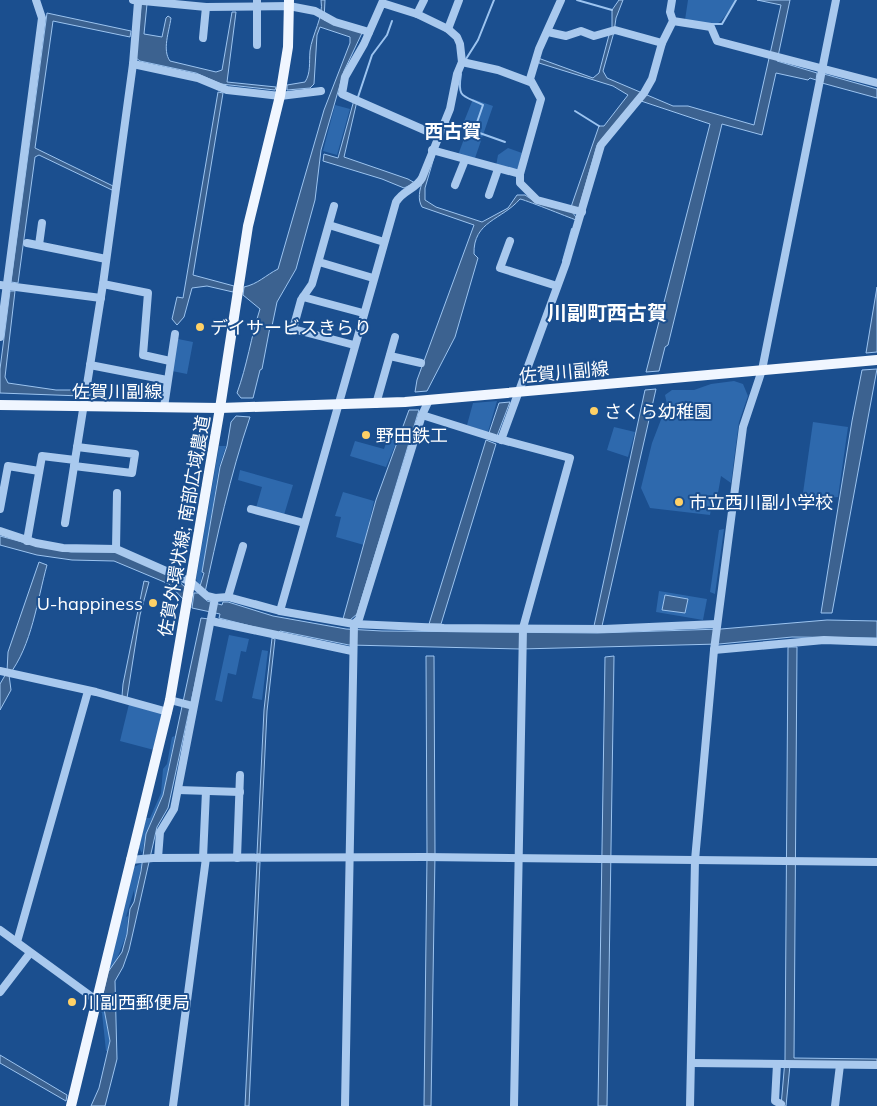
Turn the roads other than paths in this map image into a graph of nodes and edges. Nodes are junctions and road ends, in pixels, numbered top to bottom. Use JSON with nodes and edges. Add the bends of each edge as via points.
{"nodes":[{"id":1,"x":36,"y":0,"type":"edge"},
{"id":2,"x":424,"y":0,"type":"edge"},
{"id":3,"x":459,"y":0,"type":"edge"},
{"id":4,"x":561,"y":0,"type":"edge"},
{"id":5,"x":672,"y":0,"type":"edge"},
{"id":6,"x":836,"y":0,"type":"edge"},
{"id":7,"x":135,"y":1,"type":"edge"},
{"id":8,"x":167,"y":1,"type":"edge"},
{"id":9,"x":289,"y":3,"type":"edge"},
{"id":10,"x":257,"y":4,"type":"edge"},
{"id":11,"x":206,"y":7,"type":"junction"},
{"id":12,"x":417,"y":14,"type":"junction"},
{"id":13,"x":673,"y":21,"type":"junction"},
{"id":14,"x":448,"y":29,"type":"junction"},
{"id":15,"x":370,"y":32,"type":"junction"},
{"id":16,"x":548,"y":32,"type":"junction"},
{"id":17,"x":203,"y":38,"type":"dead end"},
{"id":18,"x":662,"y":43,"type":"junction"},
{"id":19,"x":257,"y":45,"type":"dead end"},
{"id":20,"x":462,"y":62,"type":"junction"},
{"id":21,"x":133,"y":64,"type":"junction"},
{"id":22,"x":822,"y":68,"type":"junction"},
{"id":23,"x":530,"y":82,"type":"junction"},
{"id":24,"x":877,"y":83,"type":"edge"},
{"id":25,"x":321,"y":91,"type":"dead end"},
{"id":26,"x":280,"y":96,"type":"junction"},
{"id":27,"x":438,"y":136,"type":"junction"},
{"id":28,"x":432,"y":150,"type":"junction"},
{"id":29,"x":465,"y":160,"type":"junction"},
{"id":30,"x":498,"y":169,"type":"junction"},
{"id":31,"x":520,"y":174,"type":"junction"},
{"id":32,"x":455,"y":186,"type":"dead end"},
{"id":33,"x":489,"y":195,"type":"dead end"},
{"id":34,"x":334,"y":206,"type":"dead end"},
{"id":35,"x":582,"y":212,"type":"junction"},
{"id":36,"x":42,"y":223,"type":"dead end"},
{"id":37,"x":329,"y":225,"type":"junction"},
{"id":38,"x":384,"y":242,"type":"junction"},
{"id":39,"x":510,"y":242,"type":"dead end"},
{"id":40,"x":27,"y":243,"type":"dead end"},
{"id":41,"x":40,"y":245,"type":"junction"},
{"id":42,"x":106,"y":259,"type":"junction"},
{"id":43,"x":319,"y":262,"type":"junction"},
{"id":44,"x":373,"y":278,"type":"junction"},
{"id":45,"x":103,"y":284,"type":"junction"},
{"id":46,"x":4,"y":286,"type":"edge"},
{"id":47,"x":557,"y":286,"type":"junction"},
{"id":48,"x":303,"y":297,"type":"junction"},
{"id":49,"x":101,"y":298,"type":"junction"},
{"id":50,"x":363,"y":313,"type":"junction"},
{"id":51,"x":175,"y":334,"type":"dead end"},
{"id":52,"x":0,"y":337,"type":"edge"},
{"id":53,"x":395,"y":337,"type":"dead end"},
{"id":54,"x":354,"y":345,"type":"junction"},
{"id":55,"x":390,"y":356,"type":"junction"},
{"id":56,"x":170,"y":360,"type":"junction"},
{"id":57,"x":877,"y":360,"type":"edge"},
{"id":58,"x":421,"y":363,"type":"dead end"},
{"id":59,"x":90,"y":365,"type":"junction"},
{"id":60,"x":762,"y":370,"type":"junction"},
{"id":61,"x":167,"y":380,"type":"junction"},
{"id":62,"x":518,"y":392,"type":"junction"},
{"id":63,"x":429,"y":400,"type":"junction"},
{"id":64,"x":376,"y":404,"type":"junction"},
{"id":65,"x":0,"y":405,"type":"edge"},
{"id":66,"x":337,"y":405,"type":"junction"},
{"id":67,"x":84,"y":407,"type":"junction"},
{"id":68,"x":164,"y":407,"type":"junction"},
{"id":69,"x":220,"y":408,"type":"junction"},
{"id":70,"x":422,"y":415,"type":"junction"},
{"id":71,"x":501,"y":440,"type":"junction"},
{"id":72,"x":78,"y":447,"type":"junction"},
{"id":73,"x":74,"y":463,"type":"junction"},
{"id":74,"x":39,"y":471,"type":"junction"},
{"id":75,"x":117,"y":493,"type":"dead end"},
{"id":76,"x":0,"y":509,"type":"edge"},
{"id":77,"x":251,"y":509,"type":"dead end"},
{"id":78,"x":65,"y":523,"type":"dead end"},
{"id":79,"x":304,"y":523,"type":"junction"},
{"id":80,"x":0,"y":531,"type":"edge"},
{"id":81,"x":27,"y":541,"type":"junction"},
{"id":82,"x":243,"y":546,"type":"dead end"},
{"id":83,"x":116,"y":549,"type":"junction"},
{"id":84,"x":194,"y":586,"type":"junction"},
{"id":85,"x":228,"y":597,"type":"junction"},
{"id":86,"x":212,"y":599,"type":"junction"},
{"id":87,"x":280,"y":611,"type":"junction"},
{"id":88,"x":212,"y":617,"type":"junction"},
{"id":89,"x":354,"y":624,"type":"junction"},
{"id":90,"x":716,"y":624,"type":"junction"},
{"id":91,"x":523,"y":628,"type":"junction"},
{"id":92,"x":877,"y":642,"type":"edge"},
{"id":93,"x":714,"y":650,"type":"junction"},
{"id":94,"x":352,"y":651,"type":"junction"},
{"id":95,"x":6,"y":673,"type":"edge"},
{"id":96,"x":88,"y":691,"type":"junction"},
{"id":97,"x":175,"y":701,"type":"junction"},
{"id":98,"x":193,"y":706,"type":"junction"},
{"id":99,"x":168,"y":712,"type":"junction"},
{"id":100,"x":240,"y":775,"type":"dead end"},
{"id":101,"x":178,"y":790,"type":"junction"},
{"id":102,"x":206,"y":791,"type":"junction"},
{"id":103,"x":240,"y":792,"type":"junction"},
{"id":104,"x":155,"y":858,"type":"junction"},
{"id":105,"x":204,"y":858,"type":"junction"},
{"id":106,"x":237,"y":858,"type":"junction"},
{"id":107,"x":348,"y":858,"type":"junction"},
{"id":108,"x":519,"y":858,"type":"junction"},
{"id":109,"x":135,"y":859,"type":"junction"},
{"id":110,"x":695,"y":860,"type":"junction"},
{"id":111,"x":877,"y":862,"type":"edge"},
{"id":112,"x":0,"y":930,"type":"edge"},
{"id":113,"x":17,"y":942,"type":"junction"},
{"id":114,"x":30,"y":953,"type":"junction"},
{"id":115,"x":0,"y":992,"type":"edge"},
{"id":116,"x":96,"y":1000,"type":"junction"},
{"id":117,"x":692,"y":1063,"type":"junction"},
{"id":118,"x":779,"y":1064,"type":"junction"},
{"id":119,"x":840,"y":1065,"type":"junction"},
{"id":120,"x":877,"y":1065,"type":"edge"},
{"id":121,"x":781,"y":1104,"type":"dead end"},
{"id":122,"x":71,"y":1106,"type":"edge"},
{"id":123,"x":173,"y":1106,"type":"edge"},
{"id":124,"x":345,"y":1106,"type":"edge"},
{"id":125,"x":514,"y":1106,"type":"edge"},
{"id":126,"x":690,"y":1106,"type":"edge"},
{"id":127,"x":835,"y":1106,"type":"edge"}],
"edges":[{"from":1,"to":46,"type":"street","via":[[42,18]]},
{"from":2,"to":12,"type":"street"},
{"from":3,"to":14,"type":"street"},
{"from":4,"to":16,"type":"street"},
{"from":5,"to":13,"type":"street","via":[[670,12]]},
{"from":6,"to":22,"type":"street"},
{"from":7,"to":8,"type":"street"},
{"from":7,"to":21,"type":"street"},
{"from":8,"to":11,"type":"street"},
{"from":9,"to":10,"type":"street"},
{"from":9,"to":15,"type":"street"},
{"from":9,"to":26,"type":"main road","name":"佐賀外環状線; 南部広域農道","via":[[288,47]]},
{"from":10,"to":11,"type":"street"},
{"from":10,"to":19,"type":"street"},
{"from":11,"to":17,"type":"street"},
{"from":12,"to":14,"type":"street"},
{"from":12,"to":15,"type":"street","via":[[382,3]]},
{"from":13,"to":18,"type":"street"},
{"from":13,"to":22,"type":"street","via":[[712,27],[717,41]]},
{"from":14,"to":20,"type":"street","via":[[460,44]]},
{"from":15,"to":27,"type":"street","via":[[346,76],[342,94]]},
{"from":16,"to":18,"type":"street","via":[[563,37],[581,31],[594,36],[613,30]]},
{"from":16,"to":23,"type":"street","via":[[534,63]]},
{"from":18,"to":35,"type":"street","via":[[652,79],[644,93],[601,145]]},
{"from":20,"to":23,"type":"street"},
{"from":20,"to":27,"type":"street","via":[[450,109]]},
{"from":21,"to":26,"type":"street","via":[[198,78],[223,89]]},
{"from":21,"to":42,"type":"street"},
{"from":22,"to":24,"type":"street"},
{"from":22,"to":60,"type":"street"},
{"from":23,"to":31,"type":"street","via":[[539,95],[540,104]]},
{"from":25,"to":26,"type":"street"},
{"from":26,"to":69,"type":"main road","name":"佐賀外環状線; 南部広域農道","via":[[248,226]]},
{"from":27,"to":28,"type":"street"},
{"from":28,"to":29,"type":"street"},
{"from":28,"to":38,"type":"street","via":[[418,186],[406,191],[396,202]]},
{"from":29,"to":30,"type":"street"},
{"from":29,"to":32,"type":"street"},
{"from":30,"to":31,"type":"street"},
{"from":30,"to":33,"type":"street"},
{"from":31,"to":35,"type":"street","via":[[523,188],[538,200]]},
{"from":34,"to":37,"type":"street"},
{"from":35,"to":47,"type":"street"},
{"from":36,"to":41,"type":"street"},
{"from":37,"to":38,"type":"street"},
{"from":37,"to":43,"type":"street"},
{"from":38,"to":44,"type":"street"},
{"from":39,"to":47,"type":"street","via":[[500,268]]},
{"from":40,"to":41,"type":"street"},
{"from":41,"to":42,"type":"street"},
{"from":42,"to":45,"type":"street"},
{"from":43,"to":44,"type":"street"},
{"from":43,"to":48,"type":"street","via":[[312,284]]},
{"from":44,"to":50,"type":"street"},
{"from":45,"to":49,"type":"street"},
{"from":45,"to":56,"type":"street","via":[[148,293],[143,355]]},
{"from":46,"to":49,"type":"street"},
{"from":46,"to":52,"type":"street"},
{"from":47,"to":62,"type":"street"},
{"from":48,"to":50,"type":"street"},
{"from":48,"to":54,"type":"street","via":[[293,328]]},
{"from":49,"to":59,"type":"street"},
{"from":50,"to":54,"type":"street"},
{"from":51,"to":56,"type":"street"},
{"from":53,"to":55,"type":"street"},
{"from":54,"to":66,"type":"street"},
{"from":55,"to":58,"type":"street"},
{"from":55,"to":64,"type":"street"},
{"from":56,"to":61,"type":"street"},
{"from":57,"to":60,"type":"main road","name":"佐賀川副線"},
{"from":59,"to":61,"type":"street"},
{"from":59,"to":67,"type":"street"},
{"from":60,"to":62,"type":"main road","name":"佐賀川副線"},
{"from":60,"to":90,"type":"street","via":[[743,427]]},
{"from":61,"to":68,"type":"street"},
{"from":62,"to":63,"type":"main road","name":"佐賀川副線"},
{"from":62,"to":71,"type":"street"},
{"from":63,"to":64,"type":"main road","name":"佐賀川副線"},
{"from":63,"to":70,"type":"street"},
{"from":64,"to":66,"type":"main road","name":"佐賀川副線"},
{"from":65,"to":67,"type":"main road","name":"佐賀川副線"},
{"from":66,"to":69,"type":"main road","name":"佐賀川副線"},
{"from":66,"to":79,"type":"street"},
{"from":67,"to":68,"type":"main road","name":"佐賀川副線"},
{"from":67,"to":72,"type":"street"},
{"from":68,"to":69,"type":"main road","name":"佐賀川副線"},
{"from":69,"to":84,"type":"main road","name":"佐賀外環状線; 南部広域農道"},
{"from":70,"to":71,"type":"street"},
{"from":70,"to":89,"type":"street","via":[[359,619]]},
{"from":71,"to":91,"type":"street","via":[[570,458]]},
{"from":72,"to":73,"type":"street"},
{"from":72,"to":73,"type":"street","via":[[135,454],[132,473]]},
{"from":73,"to":74,"type":"street","via":[[42,456]]},
{"from":73,"to":78,"type":"street"},
{"from":74,"to":76,"type":"street","via":[[8,466]]},
{"from":74,"to":81,"type":"street"},
{"from":75,"to":83,"type":"street"},
{"from":77,"to":79,"type":"street"},
{"from":79,"to":87,"type":"street"},
{"from":80,"to":81,"type":"street"},
{"from":81,"to":83,"type":"street","via":[[75,549]]},
{"from":82,"to":85,"type":"street"},
{"from":83,"to":84,"type":"street"},
{"from":84,"to":86,"type":"street"},
{"from":84,"to":97,"type":"main road","name":"佐賀外環状線; 南部広域農道"},
{"from":85,"to":86,"type":"street"},
{"from":85,"to":87,"type":"street"},
{"from":86,"to":88,"type":"street"},
{"from":87,"to":89,"type":"street"},
{"from":88,"to":94,"type":"street"},
{"from":88,"to":98,"type":"street"},
{"from":89,"to":91,"type":"street"},
{"from":89,"to":94,"type":"street"},
{"from":90,"to":91,"type":"street","via":[[604,629]]},
{"from":90,"to":93,"type":"street"},
{"from":91,"to":108,"type":"street"},
{"from":92,"to":93,"type":"street","via":[[824,640]]},
{"from":93,"to":110,"type":"street"},
{"from":94,"to":107,"type":"street"},
{"from":95,"to":96,"type":"street"},
{"from":96,"to":99,"type":"street"},
{"from":96,"to":113,"type":"street"},
{"from":97,"to":98,"type":"street"},
{"from":97,"to":99,"type":"main road","name":"佐賀外環状線; 南部広域農道"},
{"from":98,"to":101,"type":"street"},
{"from":99,"to":109,"type":"main road","name":"佐賀外環状線; 南部広域農道"},
{"from":100,"to":103,"type":"street"},
{"from":101,"to":102,"type":"street"},
{"from":101,"to":104,"type":"street","via":[[174,809],[160,832]]},
{"from":102,"to":103,"type":"street"},
{"from":102,"to":105,"type":"street"},
{"from":103,"to":106,"type":"street"},
{"from":104,"to":105,"type":"street"},
{"from":104,"to":109,"type":"street"},
{"from":105,"to":106,"type":"street"},
{"from":105,"to":123,"type":"street"},
{"from":106,"to":107,"type":"street"},
{"from":107,"to":108,"type":"street"},
{"from":107,"to":124,"type":"street"},
{"from":108,"to":110,"type":"street"},
{"from":108,"to":125,"type":"street"},
{"from":109,"to":116,"type":"main road","name":"佐賀外環状線; 南部広域農道"},
{"from":110,"to":111,"type":"street"},
{"from":110,"to":117,"type":"street"},
{"from":112,"to":113,"type":"street"},
{"from":113,"to":114,"type":"street"},
{"from":114,"to":115,"type":"street"},
{"from":114,"to":116,"type":"street"},
{"from":116,"to":122,"type":"main road","name":"佐賀外環状線; 南部広域農道"},
{"from":117,"to":118,"type":"street"},
{"from":117,"to":126,"type":"street"},
{"from":118,"to":119,"type":"street"},
{"from":118,"to":121,"type":"street","via":[[774,1095],[775,1101]]},
{"from":119,"to":120,"type":"street"},
{"from":119,"to":127,"type":"street"}]}
